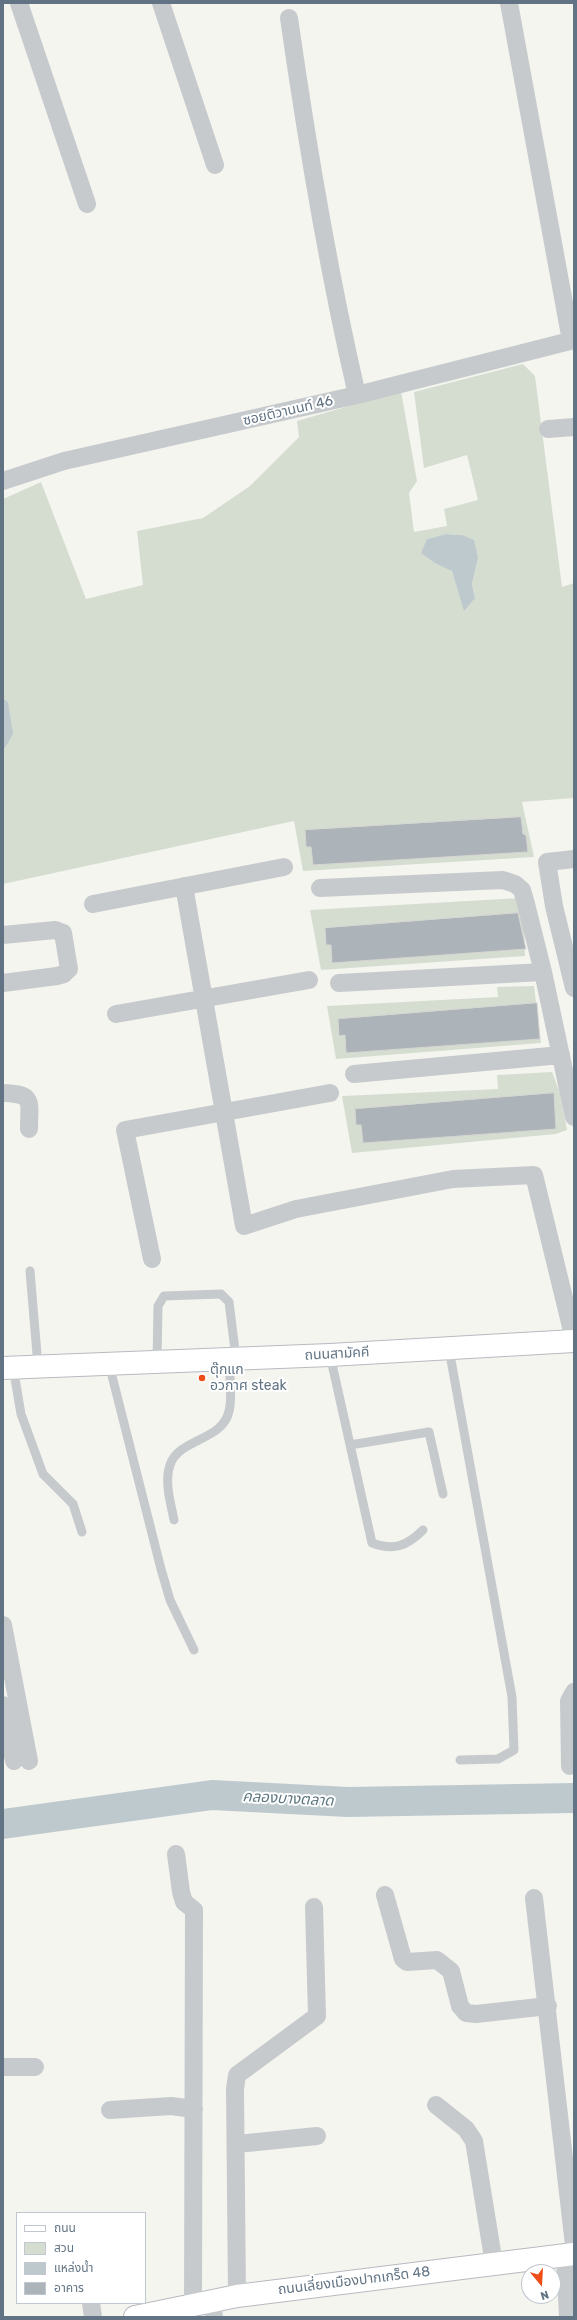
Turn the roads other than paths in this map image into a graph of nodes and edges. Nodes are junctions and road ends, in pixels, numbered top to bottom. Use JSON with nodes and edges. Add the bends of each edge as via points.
{"nodes":[{"id":1,"x":19,"y":3,"type":"edge"},
{"id":2,"x":161,"y":3,"type":"edge"},
{"id":3,"x":509,"y":3,"type":"edge"},
{"id":4,"x":289,"y":18,"type":"dead end"},
{"id":5,"x":215,"y":165,"type":"dead end"},
{"id":6,"x":87,"y":204,"type":"dead end"},
{"id":7,"x":572,"y":340,"type":"edge"},
{"id":8,"x":357,"y":395,"type":"junction"},
{"id":9,"x":574,"y":427,"type":"edge"},
{"id":10,"x":548,"y":429,"type":"dead end"},
{"id":11,"x":3,"y":481,"type":"edge"},
{"id":12,"x":574,"y":859,"type":"edge"},
{"id":13,"x":284,"y":866,"type":"dead end"},
{"id":14,"x":184,"y":886,"type":"junction"},
{"id":15,"x":320,"y":888,"type":"dead end"},
{"id":16,"x":94,"y":904,"type":"dead end"},
{"id":17,"x":3,"y":934,"type":"edge"},
{"id":18,"x":543,"y":972,"type":"junction"},
{"id":19,"x":309,"y":980,"type":"dead end"},
{"id":20,"x":573,"y":981,"type":"edge"},
{"id":21,"x":3,"y":983,"type":"edge"},
{"id":22,"x":339,"y":983,"type":"dead end"},
{"id":23,"x":204,"y":998,"type":"junction"},
{"id":24,"x":116,"y":1014,"type":"dead end"},
{"id":25,"x":561,"y":1055,"type":"junction"},
{"id":26,"x":354,"y":1074,"type":"dead end"},
{"id":27,"x":3,"y":1093,"type":"edge"},
{"id":28,"x":330,"y":1093,"type":"dead end"},
{"id":29,"x":224,"y":1112,"type":"junction"},
{"id":30,"x":574,"y":1117,"type":"edge"},
{"id":31,"x":30,"y":1129,"type":"dead end"},
{"id":32,"x":152,"y":1258,"type":"dead end"},
{"id":33,"x":30,"y":1271,"type":"dead end"},
{"id":34,"x":574,"y":1340,"type":"edge"},
{"id":35,"x":449,"y":1348,"type":"junction"},
{"id":36,"x":330,"y":1355,"type":"junction"},
{"id":37,"x":232,"y":1358,"type":"junction"},
{"id":38,"x":157,"y":1362,"type":"junction"},
{"id":39,"x":109,"y":1364,"type":"junction"},
{"id":40,"x":38,"y":1366,"type":"junction"},
{"id":41,"x":8,"y":1368,"type":"edge"},
{"id":42,"x":350,"y":1445,"type":"junction"},
{"id":43,"x":443,"y":1494,"type":"dead end"},
{"id":44,"x":174,"y":1520,"type":"dead end"},
{"id":45,"x":423,"y":1530,"type":"dead end"},
{"id":46,"x":82,"y":1532,"type":"dead end"},
{"id":47,"x":3,"y":1625,"type":"edge"},
{"id":48,"x":194,"y":1650,"type":"dead end"},
{"id":49,"x":574,"y":1692,"type":"edge"},
{"id":50,"x":3,"y":1705,"type":"edge"},
{"id":51,"x":460,"y":1760,"type":"dead end"},
{"id":52,"x":570,"y":1766,"type":"dead end"},
{"id":53,"x":176,"y":1854,"type":"dead end"},
{"id":54,"x":385,"y":1895,"type":"dead end"},
{"id":55,"x":534,"y":1898,"type":"dead end"},
{"id":56,"x":314,"y":1908,"type":"dead end"},
{"id":57,"x":548,"y":2006,"type":"junction"},
{"id":58,"x":3,"y":2067,"type":"edge"},
{"id":59,"x":35,"y":2067,"type":"dead end"},
{"id":60,"x":436,"y":2105,"type":"dead end"},
{"id":61,"x":194,"y":2109,"type":"junction"},
{"id":62,"x":110,"y":2110,"type":"dead end"},
{"id":63,"x":318,"y":2136,"type":"dead end"},
{"id":64,"x":237,"y":2144,"type":"junction"},
{"id":65,"x":571,"y":2251,"type":"edge"},
{"id":66,"x":494,"y":2264,"type":"junction"},
{"id":67,"x":237,"y":2296,"type":"junction"},
{"id":68,"x":91,"y":2304,"type":"edge"},
{"id":69,"x":206,"y":2307,"type":"edge"},
{"id":70,"x":143,"y":2316,"type":"edge"},
{"id":71,"x":93,"y":2317,"type":"edge"},
{"id":72,"x":568,"y":2317,"type":"edge"}],
"edges":[{"from":1,"to":6,"type":"street"},
{"from":2,"to":5,"type":"street"},
{"from":3,"to":7,"type":"street"},
{"from":4,"to":8,"type":"street","via":[[306,140],[338,316]]},
{"from":7,"to":8,"type":"street","name":"ซอยติวานนท์ 46"},
{"from":8,"to":11,"type":"street","name":"ซอยติวานนท์ 46","via":[[64,461]]},
{"from":9,"to":10,"type":"street"},
{"from":12,"to":20,"type":"street","via":[[547,862],[554,906]]},
{"from":13,"to":14,"type":"street"},
{"from":14,"to":16,"type":"street"},
{"from":14,"to":23,"type":"street"},
{"from":15,"to":18,"type":"street","via":[[503,880],[515,884],[522,890]]},
{"from":17,"to":21,"type":"street","via":[[55,930],[63,933],[69,969],[58,976]]},
{"from":18,"to":22,"type":"street"},
{"from":18,"to":25,"type":"street"},
{"from":19,"to":23,"type":"street"},
{"from":23,"to":24,"type":"street"},
{"from":23,"to":29,"type":"street"},
{"from":25,"to":26,"type":"street"},
{"from":25,"to":30,"type":"street"},
{"from":27,"to":31,"type":"street","via":[[21,1093],[26,1096],[30,1102]]},
{"from":28,"to":29,"type":"street"},
{"from":29,"to":32,"type":"street","via":[[125,1130]]},
{"from":29,"to":34,"type":"street","via":[[244,1226],[296,1209],[453,1178],[534,1175]]},
{"from":33,"to":40,"type":"lane"},
{"from":34,"to":35,"type":"main road","name":"ถนนสามัคคี"},
{"from":35,"to":36,"type":"main road","name":"ถนนสามัคคี"},
{"from":35,"to":51,"type":"lane","via":[[512,1697],[514,1750],[498,1759]]},
{"from":36,"to":37,"type":"main road","name":"ถนนสามัคคี"},
{"from":36,"to":42,"type":"lane"},
{"from":37,"to":38,"type":"main road","name":"ถนนสามัคคี"},
{"from":37,"to":38,"type":"lane","via":[[229,1302],[221,1294],[164,1296],[158,1306]]},
{"from":37,"to":44,"type":"lane","via":[[229,1411],[222,1425],[180,1450],[170,1464],[168,1479]]},
{"from":38,"to":39,"type":"main road","name":"ถนนสามัคคี"},
{"from":39,"to":40,"type":"main road","name":"ถนนสามัคคี"},
{"from":39,"to":48,"type":"lane","via":[[170,1600]]},
{"from":40,"to":41,"type":"main road","name":"ถนนสามัคคี"},
{"from":41,"to":46,"type":"lane","via":[[21,1414],[43,1474],[73,1504]]},
{"from":42,"to":43,"type":"lane","via":[[429,1432]]},
{"from":42,"to":45,"type":"lane","via":[[372,1543],[393,1547],[410,1543]]},
{"from":47,"to":50,"type":"street","via":[[22,1761]]},
{"from":49,"to":52,"type":"street","via":[[569,1701]]},
{"from":53,"to":61,"type":"street","via":[[184,1902],[194,1910]]},
{"from":54,"to":57,"type":"street","via":[[403,1958],[407,1962],[437,1960],[451,1972],[460,2006],[466,2013]]},
{"from":55,"to":57,"type":"street"},
{"from":56,"to":64,"type":"street","via":[[317,2016],[237,2075]]},
{"from":57,"to":65,"type":"street"},
{"from":58,"to":59,"type":"street"},
{"from":60,"to":66,"type":"street","via":[[466,2129],[474,2141]]},
{"from":61,"to":62,"type":"street","via":[[171,2106]]},
{"from":61,"to":69,"type":"street"},
{"from":63,"to":64,"type":"street"},
{"from":64,"to":67,"type":"street"},
{"from":65,"to":66,"type":"main road","name":"ถนนเลี่ยงเมืองปากเกร็ด 48"},
{"from":65,"to":72,"type":"street"},
{"from":66,"to":67,"type":"main road","name":"ถนนเลี่ยงเมืองปากเกร็ด 48"},
{"from":67,"to":69,"type":"main road","name":"ถนนเลี่ยงเมืองปากเกร็ด 48"},
{"from":68,"to":71,"type":"street"},
{"from":69,"to":70,"type":"main road","name":"ถนนเลี่ยงเมืองปากเกร็ด 48"}]}
